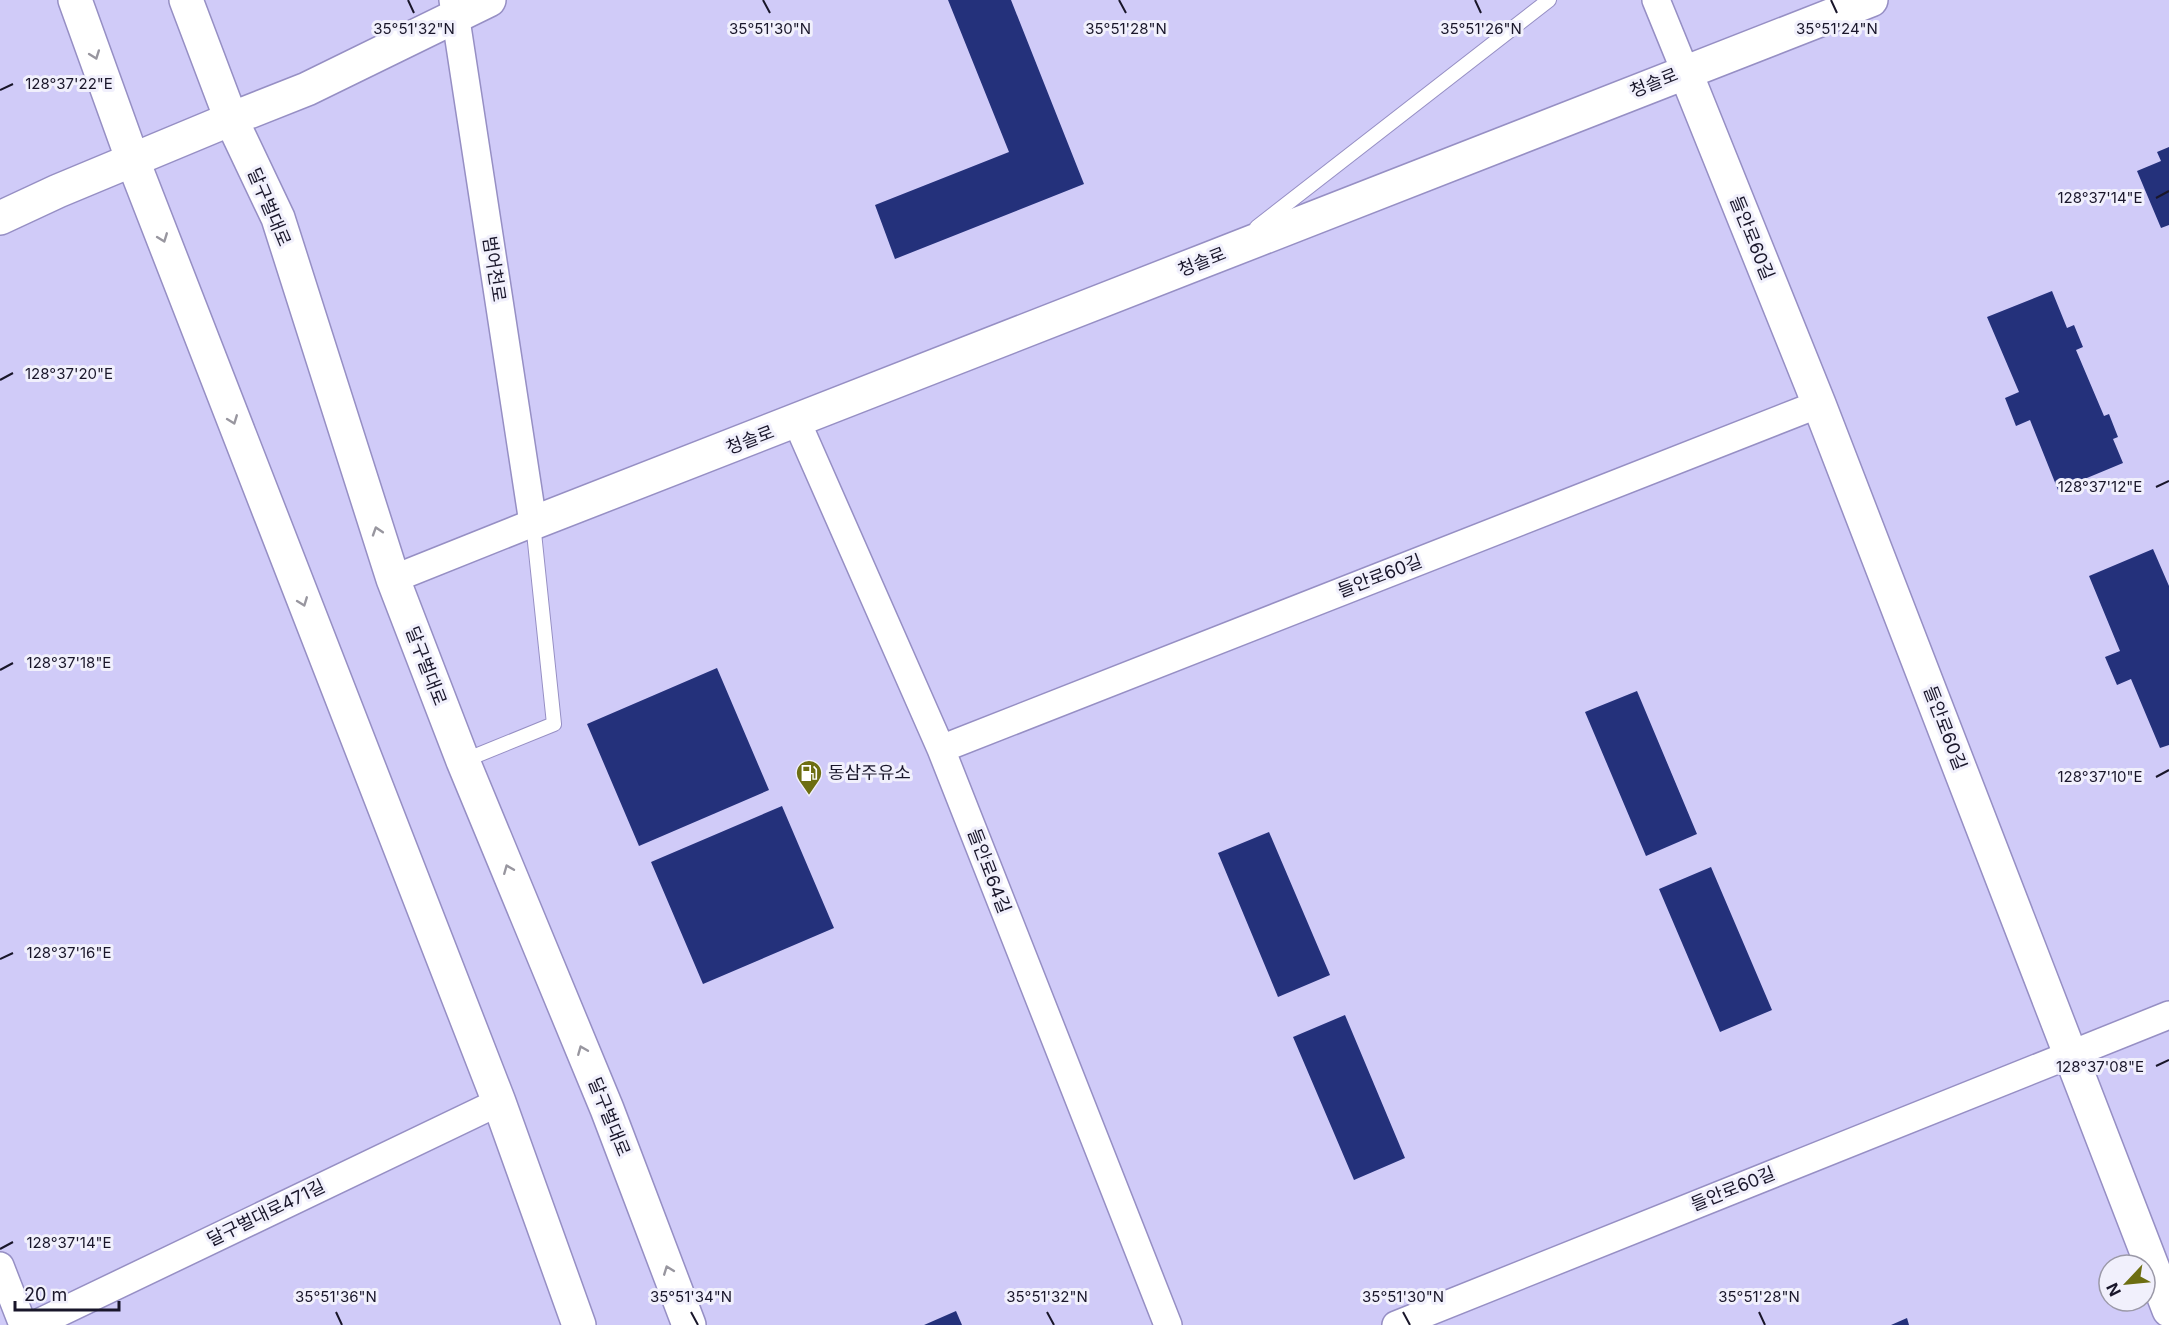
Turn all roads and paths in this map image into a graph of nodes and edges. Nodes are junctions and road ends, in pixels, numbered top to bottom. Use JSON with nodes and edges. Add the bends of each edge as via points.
{"nodes":[{"id":1,"x":75,"y":0,"type":"edge"},
{"id":2,"x":186,"y":0,"type":"edge"},
{"id":3,"x":489,"y":0,"type":"edge"},
{"id":4,"x":1549,"y":0,"type":"edge"},
{"id":5,"x":1656,"y":0,"type":"edge"},
{"id":6,"x":1871,"y":0,"type":"edge"},
{"id":7,"x":454,"y":8,"type":"edge"},
{"id":8,"x":1685,"y":71,"type":"junction"},
{"id":9,"x":231,"y":119,"type":"junction"},
{"id":10,"x":133,"y":161,"type":"junction"},
{"id":11,"x":0,"y":218,"type":"edge"},
{"id":12,"x":1222,"y":254,"type":"junction"},
{"id":13,"x":1819,"y":404,"type":"junction"},
{"id":14,"x":797,"y":422,"type":"junction"},
{"id":15,"x":532,"y":523,"type":"junction"},
{"id":16,"x":393,"y":579,"type":"junction"},
{"id":17,"x":941,"y":749,"type":"junction"},
{"id":18,"x":463,"y":761,"type":"junction"},
{"id":19,"x":2169,"y":1015,"type":"edge"},
{"id":20,"x":2070,"y":1053,"type":"junction"},
{"id":21,"x":499,"y":1102,"type":"junction"},
{"id":22,"x":0,"y":1266,"type":"edge"},
{"id":23,"x":2169,"y":1310,"type":"edge"},
{"id":24,"x":0,"y":1311,"type":"edge"},
{"id":25,"x":20,"y":1325,"type":"edge"},
{"id":26,"x":34,"y":1325,"type":"edge"},
{"id":27,"x":579,"y":1325,"type":"edge"},
{"id":28,"x":689,"y":1325,"type":"edge"},
{"id":29,"x":1168,"y":1325,"type":"edge"},
{"id":30,"x":1396,"y":1325,"type":"edge"}],
"edges":[{"from":1,"to":10,"type":"main road","one_way":true},
{"from":2,"to":9,"type":"main road","name":"달구벌대로"},
{"from":3,"to":7,"type":"main road"},
{"from":4,"to":12,"type":"lane"},
{"from":5,"to":8,"type":"street"},
{"from":6,"to":8,"type":"main road","name":"청솔로"},
{"from":7,"to":9,"type":"main road","via":[[307,88]]},
{"from":7,"to":15,"type":"street","name":"범어천로"},
{"from":8,"to":12,"type":"main road","name":"청솔로"},
{"from":8,"to":13,"type":"main road","name":"들안로60길"},
{"from":9,"to":10,"type":"main road"},
{"from":16,"to":9,"type":"main road","name":"달구벌대로","one_way":true,"via":[[278,218]]},
{"from":10,"to":11,"type":"main road"},
{"from":10,"to":21,"type":"main road","one_way":true},
{"from":12,"to":14,"type":"main road","name":"청솔로"},
{"from":13,"to":17,"type":"street","name":"들안로60길"},
{"from":13,"to":20,"type":"main road","name":"들안로60길"},
{"from":14,"to":15,"type":"main road","name":"청솔로"},
{"from":14,"to":17,"type":"street","name":"들안로64길"},
{"from":15,"to":16,"type":"street"},
{"from":15,"to":18,"type":"lane","via":[[554,724]]},
{"from":16,"to":18,"type":"main road","name":"달구벌대로"},
{"from":17,"to":29,"type":"street","name":"들안로64길"},
{"from":28,"to":18,"type":"main road","name":"달구벌대로","one_way":true,"via":[[602,1098]]},
{"from":19,"to":20,"type":"street"},
{"from":20,"to":23,"type":"main road","name":"들안로60길"},
{"from":20,"to":30,"type":"street","name":"들안로60길"},
{"from":21,"to":26,"type":"street","name":"달구벌대로471길"},
{"from":21,"to":27,"type":"main road"},
{"from":22,"to":25,"type":"street"},
{"from":24,"to":25,"type":"street"}]}
